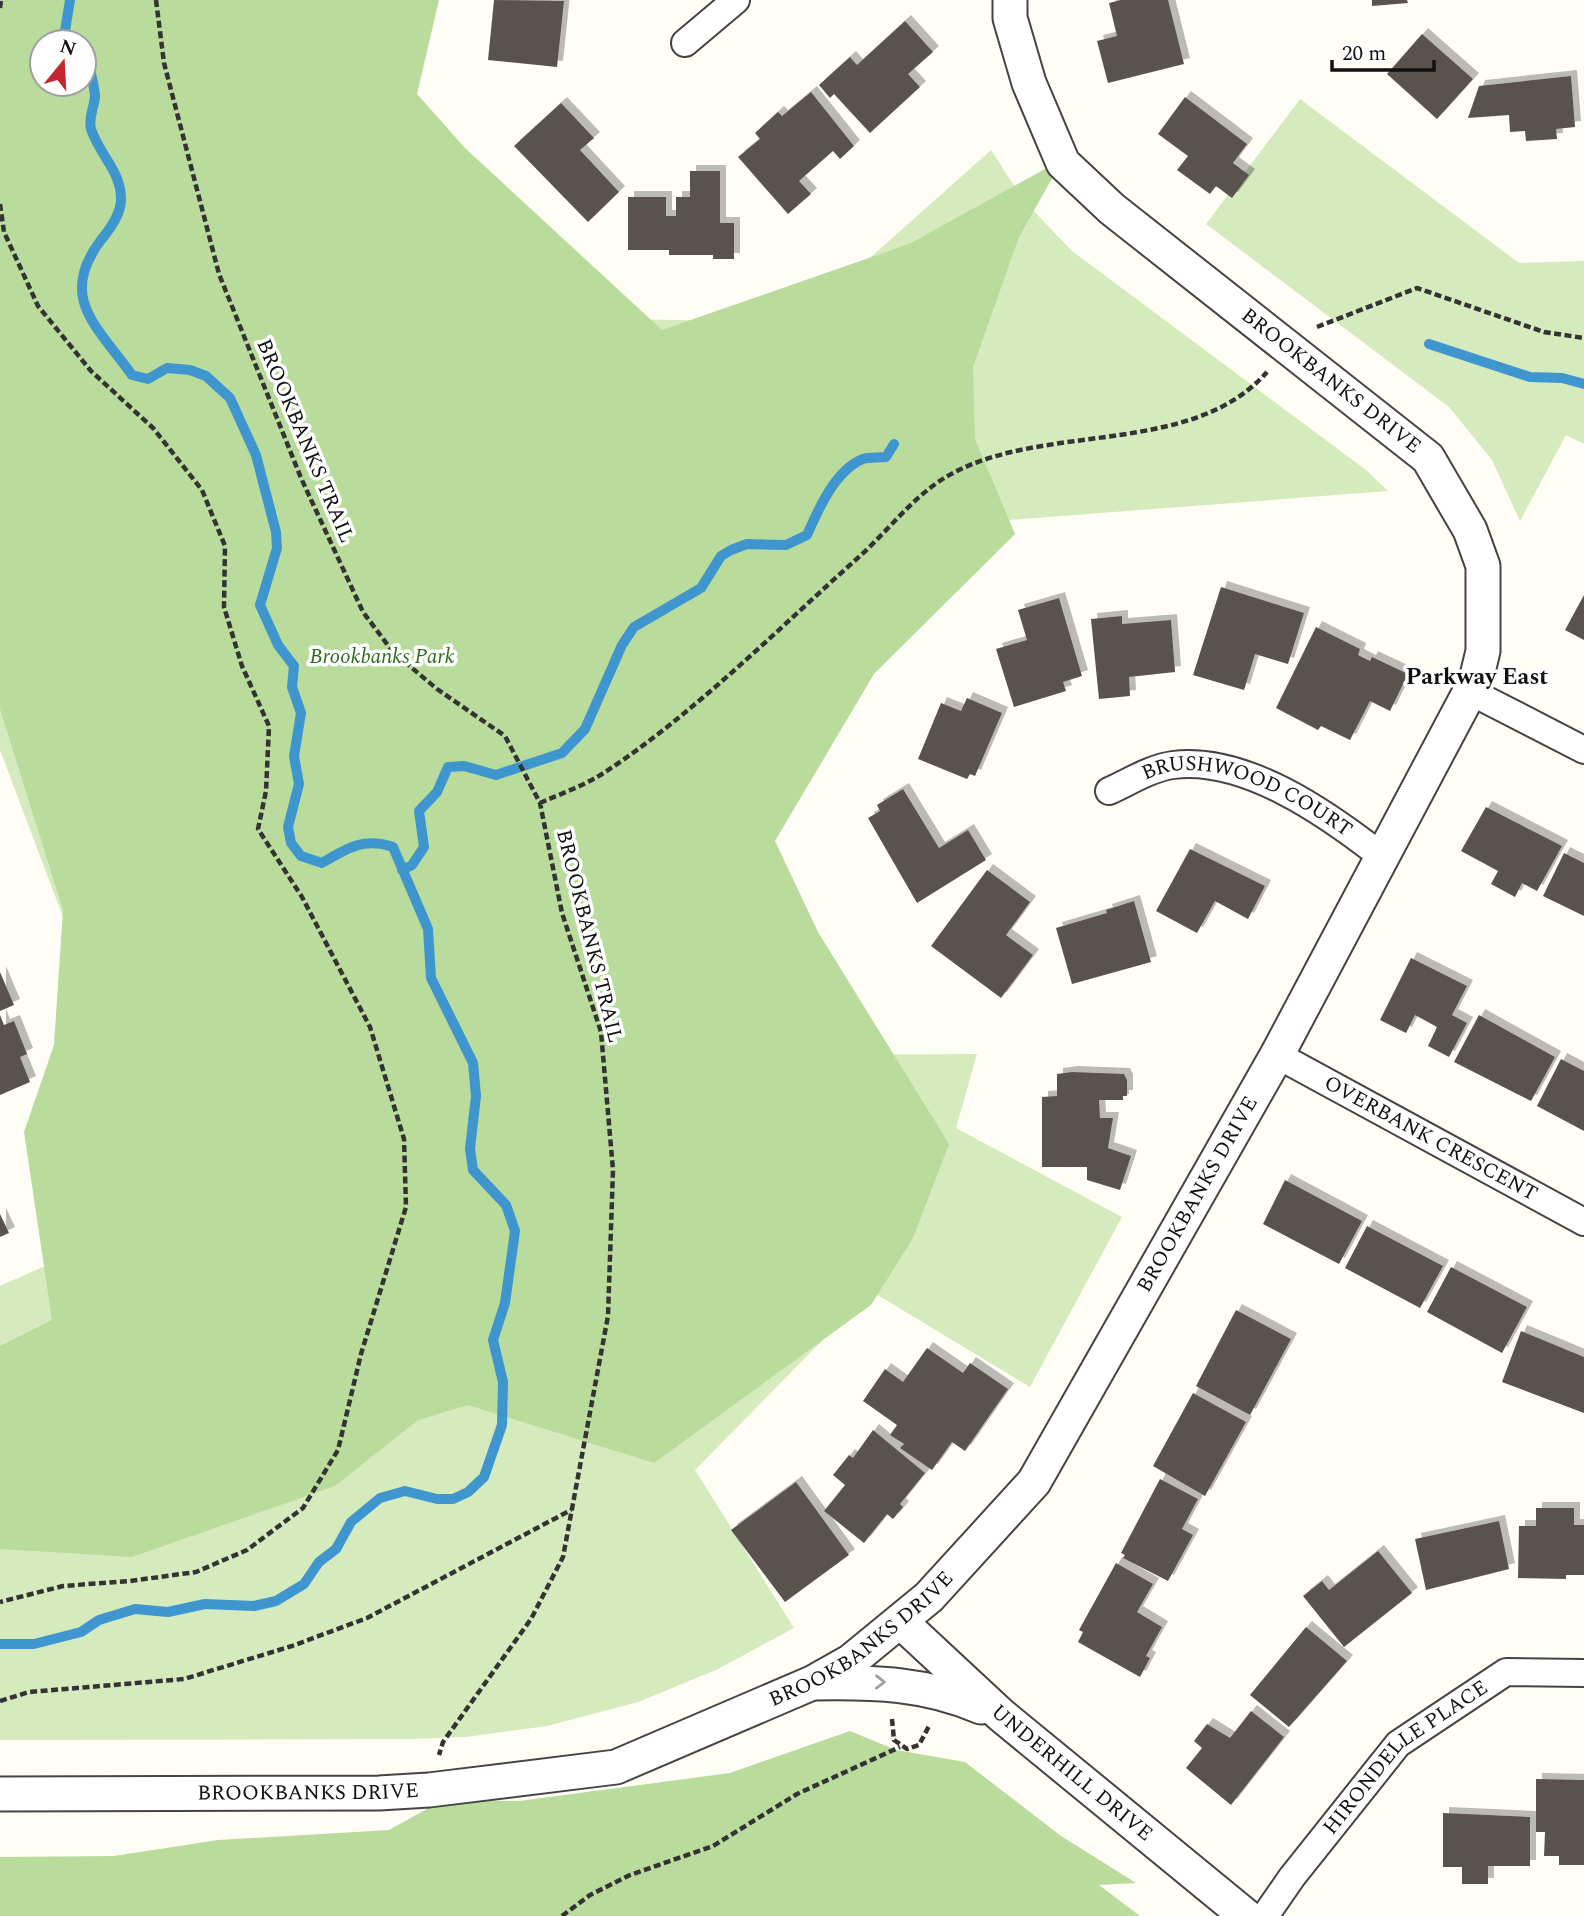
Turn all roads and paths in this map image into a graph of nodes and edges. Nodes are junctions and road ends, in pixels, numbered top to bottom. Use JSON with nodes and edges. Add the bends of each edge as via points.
{"nodes":[{"id":1,"x":1,"y":0,"type":"edge"},
{"id":2,"x":156,"y":0,"type":"edge"},
{"id":3,"x":736,"y":0,"type":"edge"},
{"id":4,"x":1010,"y":0,"type":"edge"},
{"id":5,"x":0,"y":8,"type":"edge"},
{"id":6,"x":685,"y":43,"type":"dead end"},
{"id":7,"x":0,"y":204,"type":"edge"},
{"id":8,"x":1584,"y":338,"type":"edge"},
{"id":9,"x":1287,"y":349,"type":"junction"},
{"id":10,"x":1471,"y":692,"type":"junction"},
{"id":11,"x":1584,"y":750,"type":"edge"},
{"id":12,"x":1109,"y":792,"type":"dead end"},
{"id":13,"x":540,"y":803,"type":"junction"},
{"id":14,"x":1380,"y":855,"type":"junction"},
{"id":15,"x":1277,"y":1055,"type":"junction"},
{"id":16,"x":1584,"y":1223,"type":"edge"},
{"id":17,"x":571,"y":1510,"type":"junction"},
{"id":18,"x":0,"y":1602,"type":"edge"},
{"id":19,"x":901,"y":1622,"type":"junction"},
{"id":20,"x":1584,"y":1672,"type":"edge"},
{"id":21,"x":812,"y":1683,"type":"junction"},
{"id":22,"x":0,"y":1701,"type":"edge"},
{"id":23,"x":893,"y":1715,"type":"dead end"},
{"id":24,"x":1001,"y":1715,"type":"junction"},
{"id":25,"x":929,"y":1726,"type":"dead end"},
{"id":26,"x":900,"y":1747,"type":"junction"},
{"id":27,"x":429,"y":1790,"type":"junction"},
{"id":28,"x":0,"y":1794,"type":"edge"},
{"id":29,"x":562,"y":1916,"type":"edge"},
{"id":30,"x":1246,"y":1916,"type":"edge"},
{"id":31,"x":1265,"y":1916,"type":"edge"}],
"edges":[{"from":1,"to":5,"type":"path"},
{"from":2,"to":13,"type":"path","name":"BROOKBANKS TRAIL","via":[[164,63],[219,274],[330,545],[363,612],[393,652],[505,736]]},
{"from":3,"to":6,"type":"street"},
{"from":4,"to":9,"type":"street","name":"BROOKBANKS DRIVE","via":[[1010,18],[1029,83],[1063,163],[1112,209]]},
{"from":7,"to":18,"type":"path","via":[[4,232],[38,306],[91,371],[153,428],[202,490],[225,546],[224,607],[242,666],[269,726],[266,790],[258,829],[302,897],[370,1027],[404,1139],[406,1207],[361,1354],[338,1450],[303,1508],[247,1550],[196,1572],[63,1586]]},
{"from":8,"to":9,"type":"path","via":[[1544,332],[1416,288],[1309,330]]},
{"from":9,"to":10,"type":"street","name":"BROOKBANKS DRIVE","via":[[1428,458],[1471,530],[1483,566],[1484,626],[1483,651]]},
{"from":9,"to":13,"type":"path","via":[[1261,378],[1204,415],[1153,429],[992,455],[953,472],[924,493],[877,541],[668,726],[601,775]]},
{"from":10,"to":11,"type":"street"},
{"from":10,"to":14,"type":"street","name":"BROOKBANKS DRIVE"},
{"from":12,"to":14,"type":"street","name":"BRUSHWOOD COURT","via":[[1172,765],[1215,764],[1254,777],[1340,824]]},
{"from":13,"to":17,"type":"path","name":"BROOKBANKS TRAIL","via":[[562,914],[601,1032],[612,1158],[608,1316]]},
{"from":14,"to":15,"type":"street","name":"BROOKBANKS DRIVE"},
{"from":15,"to":16,"type":"street","name":"OVERBANK CRESCENT"},
{"from":15,"to":19,"type":"street","name":"BROOKBANKS DRIVE","via":[[1034,1482]]},
{"from":17,"to":22,"type":"path","via":[[367,1618],[292,1646],[184,1679],[29,1692]]},
{"from":17,"to":27,"type":"path","name":"BROOKBANKS TRAIL","via":[[564,1557],[531,1619],[443,1742]]},
{"from":19,"to":21,"type":"street","name":"BROOKBANKS DRIVE"},
{"from":19,"to":24,"type":"street","name":"UNDERHILL DRIVE"},
{"from":20,"to":31,"type":"street","name":"HIRONDELLE PLACE","via":[[1506,1672],[1398,1744]]},
{"from":21,"to":24,"type":"street","one_way":true,"via":[[894,1682],[948,1693]]},
{"from":21,"to":27,"type":"street","name":"BROOKBANKS DRIVE","via":[[616,1767]]},
{"from":23,"to":26,"type":"path","via":[[892,1732]]},
{"from":24,"to":30,"type":"street","name":"UNDERHILL DRIVE"},
{"from":25,"to":26,"type":"path","via":[[914,1749]]},
{"from":26,"to":29,"type":"path","via":[[797,1794],[713,1846],[630,1875],[590,1895]]},
{"from":27,"to":28,"type":"street","name":"BROOKBANKS DRIVE"}]}
